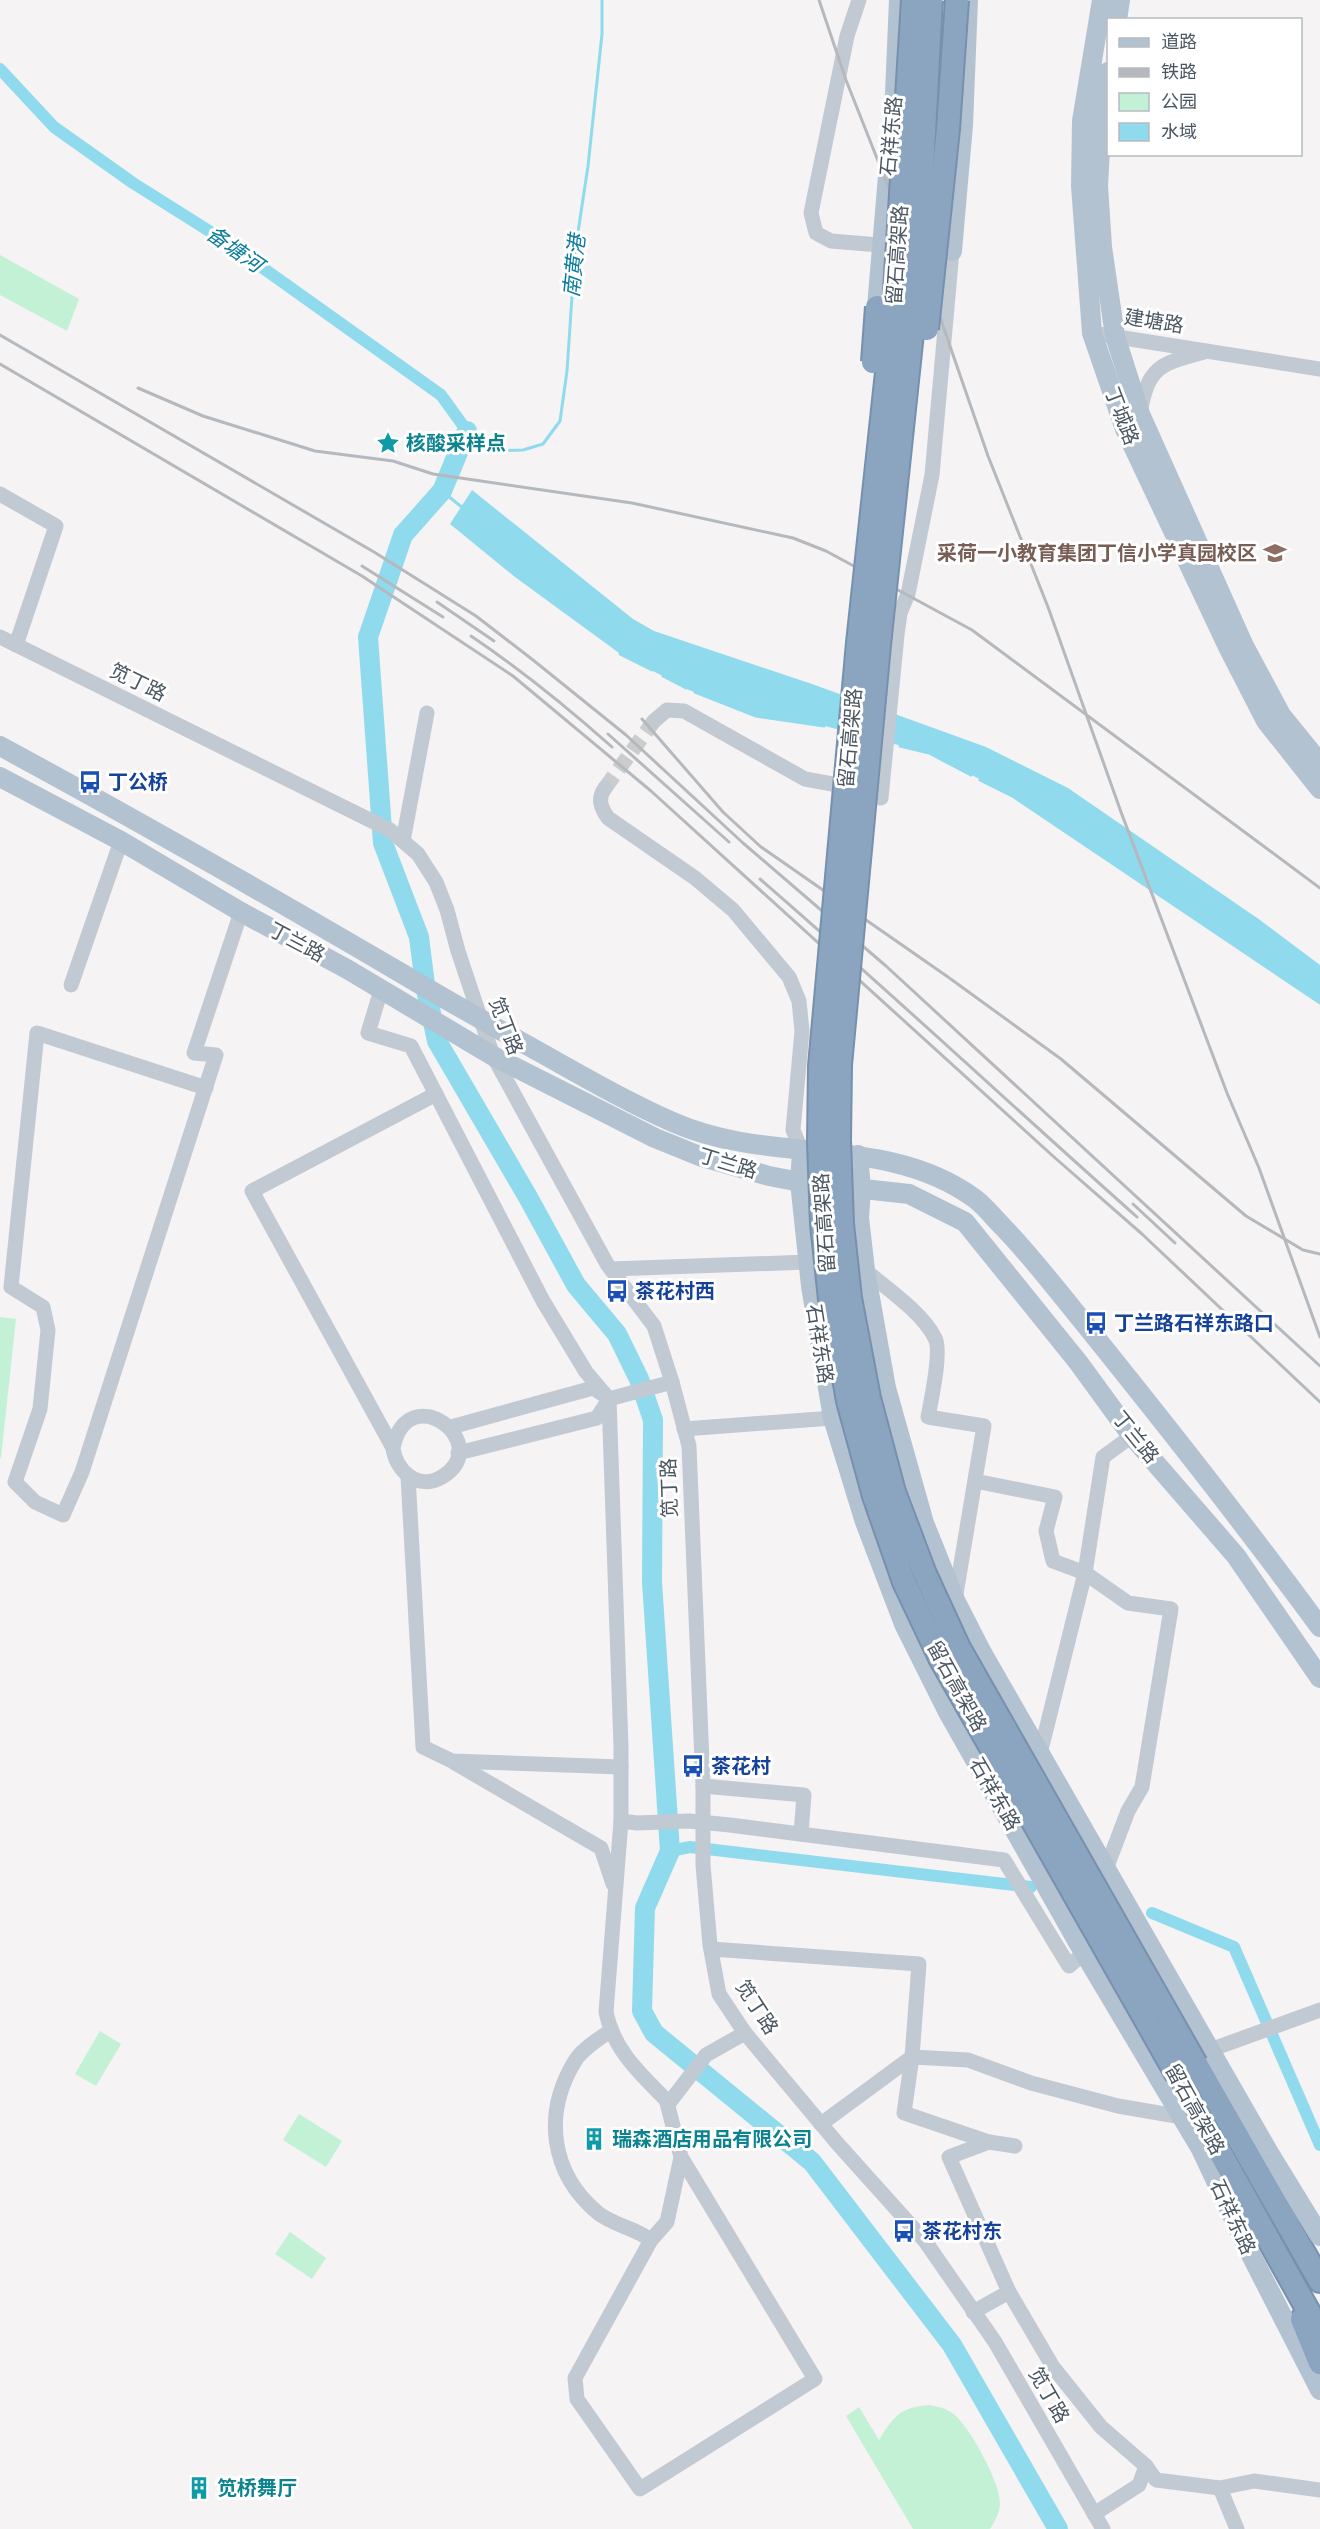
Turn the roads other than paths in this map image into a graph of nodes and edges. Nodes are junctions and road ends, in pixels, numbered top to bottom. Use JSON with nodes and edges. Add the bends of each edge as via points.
{"nodes":[{"id":1,"x":859,"y":0,"type":"edge"},
{"id":2,"x":899,"y":0,"type":"edge"},
{"id":3,"x":913,"y":0,"type":"edge"},
{"id":4,"x":931,"y":0,"type":"edge"},
{"id":5,"x":957,"y":0,"type":"edge"},
{"id":6,"x":968,"y":0,"type":"edge"},
{"id":7,"x":1102,"y":0,"type":"edge"},
{"id":8,"x":1120,"y":0,"type":"edge"},
{"id":9,"x":1117,"y":18,"type":"edge"},
{"id":10,"x":1107,"y":79,"type":"edge"},
{"id":11,"x":881,"y":245,"type":"junction"},
{"id":12,"x":952,"y":251,"type":"junction"},
{"id":13,"x":878,"y":307,"type":"joint"},
{"id":14,"x":1092,"y":333,"type":"junction"},
{"id":15,"x":1115,"y":336,"type":"junction"},
{"id":16,"x":1210,"y":351,"type":"junction"},
{"id":17,"x":1320,"y":369,"type":"edge"},
{"id":18,"x":1140,"y":414,"type":"junction"},
{"id":19,"x":0,"y":494,"type":"edge"},
{"id":20,"x":0,"y":637,"type":"edge"},
{"id":21,"x":869,"y":644,"type":"junction"},
{"id":22,"x":16,"y":645,"type":"junction"},
{"id":23,"x":427,"y":712,"type":"dead end"},
{"id":24,"x":654,"y":721,"type":"tunnel mouth"},
{"id":25,"x":0,"y":746,"type":"edge"},
{"id":26,"x":1320,"y":763,"type":"edge"},
{"id":27,"x":0,"y":777,"type":"edge"},
{"id":28,"x":605,"y":788,"type":"tunnel mouth"},
{"id":29,"x":1320,"y":789,"type":"edge"},
{"id":30,"x":121,"y":841,"type":"junction"},
{"id":31,"x":404,"y":841,"type":"junction"},
{"id":32,"x":241,"y":912,"type":"junction"},
{"id":33,"x":71,"y":985,"type":"dead end"},
{"id":34,"x":381,"y":990,"type":"junction"},
{"id":35,"x":480,"y":1019,"type":"junction"},
{"id":36,"x":493,"y":1056,"type":"junction"},
{"id":37,"x":206,"y":1088,"type":"junction"},
{"id":38,"x":436,"y":1094,"type":"junction"},
{"id":39,"x":802,"y":1152,"type":"junction"},
{"id":40,"x":858,"y":1155,"type":"junction"},
{"id":41,"x":800,"y":1182,"type":"junction"},
{"id":42,"x":861,"y":1188,"type":"junction"},
{"id":43,"x":808,"y":1262,"type":"junction"},
{"id":44,"x":611,"y":1269,"type":"junction"},
{"id":45,"x":865,"y":1270,"type":"junction"},
{"id":46,"x":665,"y":1383,"type":"junction"},
{"id":47,"x":609,"y":1399,"type":"junction"},
{"id":48,"x":833,"y":1418,"type":"junction"},
{"id":49,"x":451,"y":1427,"type":"junction"},
{"id":50,"x":684,"y":1429,"type":"junction"},
{"id":51,"x":1132,"y":1436,"type":"junction"},
{"id":52,"x":393,"y":1448,"type":"junction"},
{"id":53,"x":458,"y":1453,"type":"junction"},
{"id":54,"x":408,"y":1476,"type":"junction"},
{"id":55,"x":975,"y":1481,"type":"junction"},
{"id":56,"x":1085,"y":1573,"type":"junction"},
{"id":57,"x":955,"y":1600,"type":"junction"},
{"id":58,"x":1320,"y":1627,"type":"edge"},
{"id":59,"x":1320,"y":1678,"type":"edge"},
{"id":60,"x":1040,"y":1754,"type":"junction"},
{"id":61,"x":452,"y":1761,"type":"junction"},
{"id":62,"x":621,"y":1767,"type":"junction"},
{"id":63,"x":703,"y":1786,"type":"junction"},
{"id":64,"x":621,"y":1821,"type":"junction"},
{"id":65,"x":696,"y":1822,"type":"junction"},
{"id":66,"x":801,"y":1834,"type":"junction"},
{"id":67,"x":1106,"y":1869,"type":"junction"},
{"id":68,"x":615,"y":1889,"type":"junction"},
{"id":69,"x":711,"y":1949,"type":"junction"},
{"id":70,"x":1085,"y":1952,"type":"junction"},
{"id":71,"x":1320,"y":2010,"type":"edge"},
{"id":72,"x":609,"y":2031,"type":"junction"},
{"id":73,"x":745,"y":2033,"type":"junction"},
{"id":74,"x":912,"y":2057,"type":"junction"},
{"id":75,"x":1194,"y":2063,"type":"junction"},
{"id":76,"x":666,"y":2099,"type":"junction"},
{"id":77,"x":1182,"y":2117,"type":"junction"},
{"id":78,"x":821,"y":2124,"type":"junction"},
{"id":79,"x":989,"y":2142,"type":"junction"},
{"id":80,"x":1015,"y":2146,"type":"dead end"},
{"id":81,"x":681,"y":2157,"type":"junction"},
{"id":82,"x":1320,"y":2236,"type":"edge"},
{"id":83,"x":1295,"y":2237,"type":"junction"},
{"id":84,"x":651,"y":2240,"type":"junction"},
{"id":85,"x":1278,"y":2259,"type":"junction"},
{"id":86,"x":1320,"y":2267,"type":"edge"},
{"id":87,"x":1320,"y":2281,"type":"edge"},
{"id":88,"x":1009,"y":2292,"type":"junction"},
{"id":89,"x":974,"y":2312,"type":"junction"},
{"id":90,"x":1320,"y":2332,"type":"edge"},
{"id":91,"x":1320,"y":2363,"type":"edge"},
{"id":92,"x":1320,"y":2390,"type":"edge"},
{"id":93,"x":1146,"y":2466,"type":"junction"},
{"id":94,"x":1220,"y":2488,"type":"junction"},
{"id":95,"x":1320,"y":2490,"type":"edge"},
{"id":96,"x":1094,"y":2514,"type":"junction"},
{"id":97,"x":1103,"y":2529,"type":"edge"},
{"id":98,"x":1238,"y":2529,"type":"edge"}],
"edges":[{"from":1,"to":11,"type":"street","via":[[847,36],[812,213],[816,233],[831,241]]},
{"from":2,"to":11,"type":"main road","name":"石祥东路"},
{"from":3,"to":21,"type":"highway","name":"留石高架路","bridge":true},
{"from":4,"to":21,"type":"highway","name":"留石高架路","bridge":true,"via":[[915,305]]},
{"from":5,"to":21,"type":"highway","bridge":true,"via":[[948,129],[912,471]]},
{"from":6,"to":12,"type":"main road"},
{"from":7,"to":14,"type":"main road","name":"丁城路","via":[[1082,121],[1081,186]]},
{"from":8,"to":9,"type":"main road"},
{"from":10,"to":15,"type":"main road","name":"丁城路","via":[[1098,186]]},
{"from":11,"to":12,"type":"street"},
{"from":11,"to":13,"type":"main road","name":"石祥东路"},
{"from":12,"to":24,"type":"street","via":[[932,475],[908,594],[900,613],[881,798],[805,778],[684,711],[667,710]]},
{"from":13,"to":21,"type":"highway","bridge":true,"via":[[860,527]]},
{"from":14,"to":15,"type":"street","name":"建塘路"},
{"from":14,"to":29,"type":"main road","name":"丁城路","via":[[1125,429],[1229,649],[1266,721]]},
{"from":15,"to":16,"type":"street","name":"建塘路"},
{"from":15,"to":18,"type":"main road","name":"丁城路"},
{"from":16,"to":17,"type":"street","name":"建塘路"},
{"from":16,"to":18,"type":"street","name":"建塘路","via":[[1163,365],[1145,385]]},
{"from":18,"to":26,"type":"main road","name":"丁城路","via":[[1244,646],[1281,715]]},
{"from":19,"to":22,"type":"street","via":[[56,526]]},
{"from":20,"to":22,"type":"street","name":"笕丁路"},
{"from":21,"to":75,"type":"highway","name":"留石高架路","bridge":true,"via":[[839,1119],[842,1224],[850,1298],[868,1398],[894,1492],[959,1648]]},
{"from":22,"to":31,"type":"street","name":"笕丁路","via":[[390,830]]},
{"from":23,"to":31,"type":"street"},
{"from":25,"to":35,"type":"main road","name":"丁兰路"},
{"from":27,"to":30,"type":"main road","name":"丁兰路"},
{"from":28,"to":39,"type":"street","via":[[601,807],[608,818],[695,878],[733,910],[789,977],[799,1000],[802,1031],[793,1130]]},
{"from":30,"to":32,"type":"main road","name":"丁兰路"},
{"from":30,"to":33,"type":"street"},
{"from":31,"to":35,"type":"street","name":"笕丁路","via":[[418,854],[436,882]]},
{"from":32,"to":34,"type":"main road","name":"丁兰路"},
{"from":32,"to":37,"type":"street","via":[[194,1053],[216,1055]]},
{"from":34,"to":36,"type":"main road","name":"丁兰路"},
{"from":34,"to":38,"type":"street","via":[[368,1034],[411,1046]]},
{"from":35,"to":36,"type":"street","name":"笕丁路"},
{"from":35,"to":39,"type":"main road","name":"丁兰路","via":[[603,1088],[682,1126],[733,1142]]},
{"from":36,"to":41,"type":"main road","name":"丁兰路","via":[[702,1157]]},
{"from":36,"to":44,"type":"street","name":"笕丁路"},
{"from":37,"to":37,"type":"street","via":[[82,1472],[63,1515],[35,1502],[15,1482],[40,1409],[48,1330],[43,1307],[10,1287],[38,1033]]},
{"from":38,"to":47,"type":"street","via":[[543,1300],[586,1372]]},
{"from":38,"to":52,"type":"street","via":[[252,1191]]},
{"from":39,"to":40,"type":"main road","name":"丁兰路"},
{"from":39,"to":41,"type":"main road","name":"石祥东路"},
{"from":40,"to":42,"type":"main road"},
{"from":40,"to":58,"type":"main road","name":"丁兰路","via":[[934,1175],[976,1199],[1024,1249],[1100,1342]]},
{"from":41,"to":42,"type":"main road","name":"丁兰路"},
{"from":41,"to":43,"type":"main road","name":"石祥东路"},
{"from":42,"to":45,"type":"main road","via":[[859,1218]]},
{"from":42,"to":51,"type":"main road","name":"丁兰路","via":[[909,1194],[965,1222]]},
{"from":43,"to":44,"type":"street"},
{"from":43,"to":48,"type":"main road","name":"石祥东路"},
{"from":44,"to":46,"type":"street","name":"笕丁路","via":[[654,1326]]},
{"from":45,"to":55,"type":"street","via":[[915,1313],[936,1339],[936,1376],[928,1417],[984,1425]]},
{"from":45,"to":57,"type":"main road","via":[[886,1388],[901,1445],[924,1523]]},
{"from":46,"to":47,"type":"street"},
{"from":46,"to":50,"type":"street","name":"笕丁路"},
{"from":47,"to":49,"type":"street","via":[[593,1388]]},
{"from":47,"to":53,"type":"street","via":[[597,1418]]},
{"from":47,"to":62,"type":"street"},
{"from":48,"to":50,"type":"street"},
{"from":48,"to":70,"type":"main road","name":"石祥东路","via":[[865,1522],[904,1624],[948,1712]]},
{"from":49,"to":52,"type":"street","via":[[432,1416],[420,1416],[402,1427]]},
{"from":49,"to":53,"type":"street"},
{"from":50,"to":63,"type":"street","name":"笕丁路","via":[[689,1446]]},
{"from":51,"to":56,"type":"street","via":[[1103,1457]]},
{"from":51,"to":59,"type":"main road","name":"丁兰路","via":[[1236,1556]]},
{"from":52,"to":54,"type":"street"},
{"from":53,"to":54,"type":"street","via":[[448,1473],[439,1479],[429,1482]]},
{"from":54,"to":61,"type":"street","via":[[423,1747]]},
{"from":55,"to":56,"type":"street","via":[[1055,1497],[1046,1531],[1053,1561]]},
{"from":55,"to":57,"type":"street"},
{"from":56,"to":60,"type":"street"},
{"from":56,"to":67,"type":"street","via":[[1128,1603],[1171,1609],[1142,1787],[1128,1811]]},
{"from":57,"to":60,"type":"main road"},
{"from":60,"to":67,"type":"main road"},
{"from":61,"to":62,"type":"street"},
{"from":61,"to":68,"type":"street","via":[[601,1848]]},
{"from":62,"to":64,"type":"street"},
{"from":63,"to":65,"type":"street","name":"笕丁路"},
{"from":63,"to":66,"type":"street","via":[[804,1794]]},
{"from":64,"to":65,"type":"street"},
{"from":64,"to":68,"type":"street"},
{"from":65,"to":66,"type":"street"},
{"from":65,"to":69,"type":"street","name":"笕丁路","via":[[704,1839]]},
{"from":66,"to":70,"type":"street","via":[[1004,1860],[1069,1966]]},
{"from":67,"to":75,"type":"main road"},
{"from":68,"to":72,"type":"street","via":[[606,2012]]},
{"from":69,"to":73,"type":"street","name":"笕丁路","via":[[719,1994]]},
{"from":69,"to":74,"type":"street","via":[[919,1964]]},
{"from":70,"to":77,"type":"main road","name":"石祥东路"},
{"from":71,"to":75,"type":"street","via":[[1247,2036]]},
{"from":72,"to":76,"type":"street","via":[[624,2057]]},
{"from":72,"to":84,"type":"street","via":[[576,2059],[557,2100],[556,2149],[570,2182],[599,2214]]},
{"from":73,"to":76,"type":"street","via":[[706,2055],[669,2103]]},
{"from":73,"to":78,"type":"street","name":"笕丁路"},
{"from":74,"to":77,"type":"street","via":[[968,2060],[1042,2086],[1118,2106]]},
{"from":74,"to":78,"type":"street"},
{"from":74,"to":79,"type":"street","via":[[904,2113]]},
{"from":75,"to":82,"type":"main road"},
{"from":75,"to":83,"type":"highway","name":"留石高架路"},
{"from":75,"to":85,"type":"highway","name":"留石高架路"},
{"from":76,"to":81,"type":"street"},
{"from":77,"to":92,"type":"main road","name":"石祥东路"},
{"from":78,"to":89,"type":"street","name":"笕丁路","via":[[925,2241]]},
{"from":79,"to":80,"type":"street"},
{"from":79,"to":88,"type":"street","via":[[949,2157]]},
{"from":81,"to":84,"type":"street","via":[[667,2222]]},
{"from":81,"to":84,"type":"street","via":[[815,2379],[640,2489],[577,2399],[574,2378]]},
{"from":83,"to":86,"type":"highway"},
{"from":83,"to":87,"type":"highway","name":"留石高架路"},
{"from":85,"to":90,"type":"highway","name":"留石高架路"},
{"from":85,"to":91,"type":"highway"},
{"from":88,"to":89,"type":"street"},
{"from":88,"to":93,"type":"street","via":[[1053,2367],[1094,2419]]},
{"from":89,"to":96,"type":"street","name":"笕丁路"},
{"from":93,"to":94,"type":"street","via":[[1156,2480]]},
{"from":93,"to":96,"type":"street","via":[[1139,2485]]},
{"from":94,"to":95,"type":"street","via":[[1254,2481]]},
{"from":94,"to":98,"type":"street"},
{"from":96,"to":97,"type":"street","name":"笕丁路"}]}
